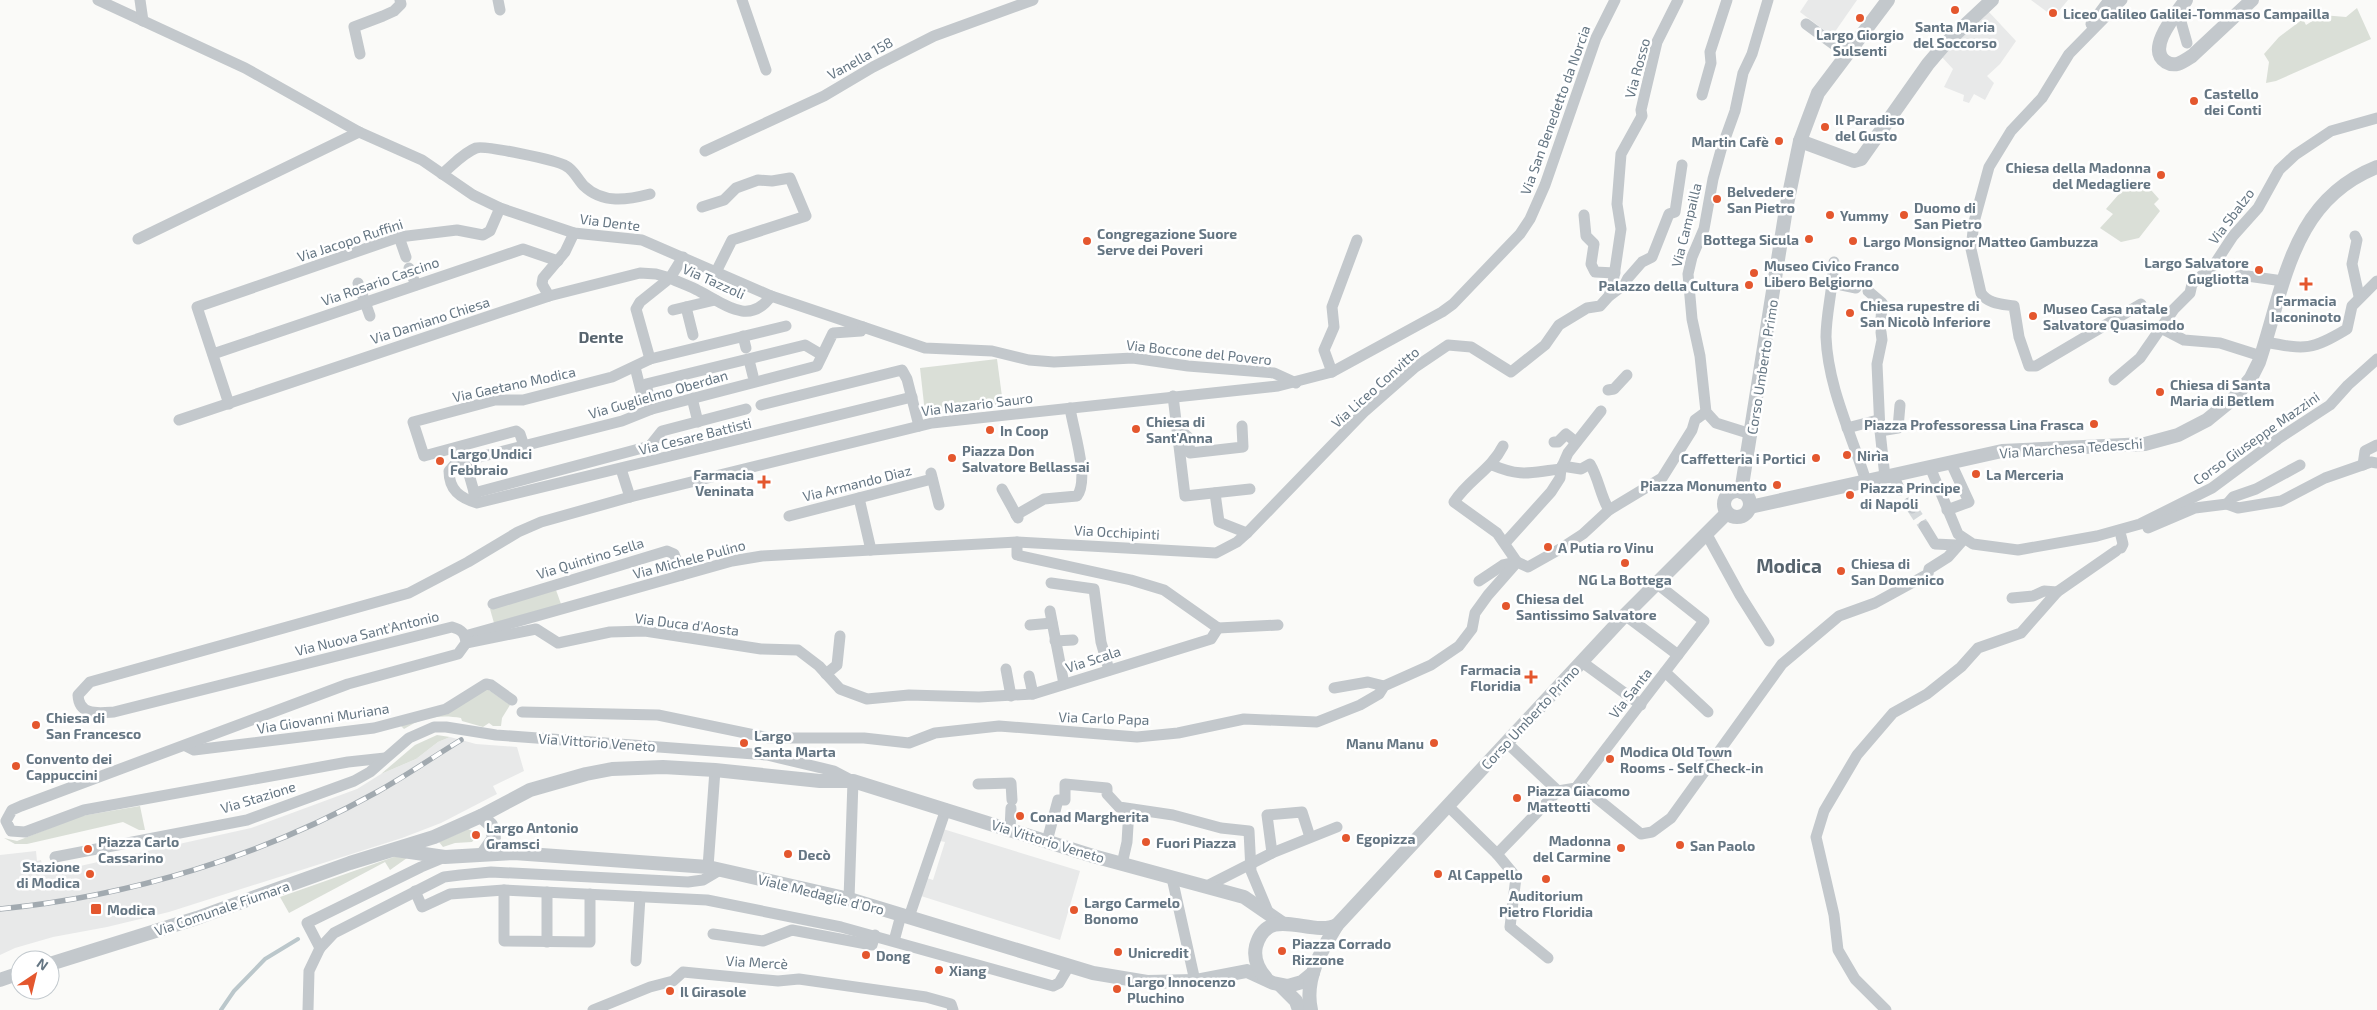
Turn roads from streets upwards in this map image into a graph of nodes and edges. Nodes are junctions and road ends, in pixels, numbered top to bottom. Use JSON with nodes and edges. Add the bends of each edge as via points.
{"nodes":[{"id":1,"x":98,"y":0,"type":"edge"},
{"id":2,"x":140,"y":0,"type":"edge"},
{"id":3,"x":400,"y":0,"type":"edge"},
{"id":4,"x":742,"y":0,"type":"edge"},
{"id":5,"x":1033,"y":0,"type":"edge"},
{"id":6,"x":1615,"y":0,"type":"edge"},
{"id":7,"x":1678,"y":0,"type":"edge"},
{"id":8,"x":1727,"y":0,"type":"edge"},
{"id":9,"x":1768,"y":0,"type":"edge"},
{"id":10,"x":1888,"y":0,"type":"edge"},
{"id":11,"x":1992,"y":0,"type":"edge"},
{"id":12,"x":2109,"y":0,"type":"edge"},
{"id":13,"x":2122,"y":0,"type":"edge"},
{"id":14,"x":2252,"y":0,"type":"edge"},
{"id":15,"x":2182,"y":6,"type":"edge"},
{"id":16,"x":143,"y":21,"type":"junction"},
{"id":17,"x":1806,"y":24,"type":"dead end"},
{"id":18,"x":2088,"y":35,"type":"junction"},
{"id":19,"x":2187,"y":42,"type":"dead end"},
{"id":20,"x":360,"y":54,"type":"dead end"},
{"id":21,"x":1847,"y":54,"type":"junction"},
{"id":22,"x":766,"y":70,"type":"dead end"},
{"id":23,"x":1702,"y":95,"type":"dead end"},
{"id":24,"x":2377,"y":118,"type":"edge"},
{"id":25,"x":359,"y":132,"type":"junction"},
{"id":26,"x":1800,"y":141,"type":"junction"},
{"id":27,"x":706,"y":151,"type":"dead end"},
{"id":28,"x":1682,"y":165,"type":"dead end"},
{"id":29,"x":2377,"y":167,"type":"edge"},
{"id":30,"x":442,"y":174,"type":"junction"},
{"id":31,"x":650,"y":194,"type":"dead end"},
{"id":32,"x":702,"y":207,"type":"dead end"},
{"id":33,"x":500,"y":208,"type":"junction"},
{"id":34,"x":1584,"y":216,"type":"dead end"},
{"id":35,"x":574,"y":233,"type":"junction"},
{"id":36,"x":2355,"y":236,"type":"dead end"},
{"id":37,"x":399,"y":237,"type":"junction"},
{"id":38,"x":138,"y":238,"type":"dead end"},
{"id":39,"x":1357,"y":240,"type":"dead end"},
{"id":40,"x":683,"y":257,"type":"junction"},
{"id":41,"x":558,"y":261,"type":"junction"},
{"id":42,"x":1834,"y":262,"type":"dead end"},
{"id":43,"x":716,"y":272,"type":"junction"},
{"id":44,"x":1615,"y":273,"type":"junction"},
{"id":45,"x":2240,"y":275,"type":"dead end"},
{"id":46,"x":670,"y":278,"type":"junction"},
{"id":47,"x":2283,"y":281,"type":"junction"},
{"id":48,"x":2377,"y":281,"type":"edge"},
{"id":49,"x":358,"y":282,"type":"dead end"},
{"id":50,"x":1832,"y":284,"type":"junction"},
{"id":51,"x":416,"y":285,"type":"junction"},
{"id":52,"x":1856,"y":288,"type":"dead end"},
{"id":53,"x":1868,"y":291,"type":"dead end"},
{"id":54,"x":549,"y":296,"type":"junction"},
{"id":55,"x":771,"y":296,"type":"junction"},
{"id":56,"x":1609,"y":296,"type":"junction"},
{"id":57,"x":2359,"y":296,"type":"junction"},
{"id":58,"x":715,"y":300,"type":"junction"},
{"id":59,"x":365,"y":302,"type":"junction"},
{"id":60,"x":2141,"y":304,"type":"dead end"},
{"id":61,"x":686,"y":307,"type":"junction"},
{"id":62,"x":673,"y":310,"type":"dead end"},
{"id":63,"x":370,"y":316,"type":"dead end"},
{"id":64,"x":1881,"y":320,"type":"dead end"},
{"id":65,"x":786,"y":326,"type":"dead end"},
{"id":66,"x":863,"y":327,"type":"junction"},
{"id":67,"x":2161,"y":328,"type":"junction"},
{"id":68,"x":1881,"y":332,"type":"dead end"},
{"id":69,"x":693,"y":335,"type":"dead end"},
{"id":70,"x":743,"y":336,"type":"junction"},
{"id":71,"x":2266,"y":342,"type":"junction"},
{"id":72,"x":746,"y":348,"type":"dead end"},
{"id":73,"x":213,"y":354,"type":"junction"},
{"id":74,"x":822,"y":355,"type":"junction"},
{"id":75,"x":2261,"y":356,"type":"junction"},
{"id":76,"x":650,"y":359,"type":"junction"},
{"id":77,"x":2377,"y":359,"type":"edge"},
{"id":78,"x":749,"y":360,"type":"junction"},
{"id":79,"x":635,"y":367,"type":"junction"},
{"id":80,"x":1332,"y":372,"type":"junction"},
{"id":81,"x":1627,"y":375,"type":"dead end"},
{"id":82,"x":753,"y":376,"type":"dead end"},
{"id":83,"x":2114,"y":380,"type":"dead end"},
{"id":84,"x":1296,"y":383,"type":"junction"},
{"id":85,"x":1608,"y":390,"type":"dead end"},
{"id":86,"x":1173,"y":396,"type":"junction"},
{"id":87,"x":912,"y":397,"type":"junction"},
{"id":88,"x":692,"y":398,"type":"junction"},
{"id":89,"x":229,"y":404,"type":"junction"},
{"id":90,"x":761,"y":405,"type":"dead end"},
{"id":91,"x":1900,"y":405,"type":"dead end"},
{"id":92,"x":1070,"y":408,"type":"junction"},
{"id":93,"x":746,"y":409,"type":"dead end"},
{"id":94,"x":649,"y":410,"type":"junction"},
{"id":95,"x":1601,"y":411,"type":"dead end"},
{"id":96,"x":1706,"y":412,"type":"junction"},
{"id":97,"x":179,"y":420,"type":"dead end"},
{"id":98,"x":698,"y":422,"type":"junction"},
{"id":99,"x":1879,"y":425,"type":"junction"},
{"id":100,"x":919,"y":426,"type":"junction"},
{"id":101,"x":1242,"y":426,"type":"dead end"},
{"id":102,"x":1176,"y":427,"type":"junction"},
{"id":103,"x":1847,"y":428,"type":"junction"},
{"id":104,"x":1751,"y":434,"type":"junction"},
{"id":105,"x":1554,"y":442,"type":"dead end"},
{"id":106,"x":1576,"y":442,"type":"junction"},
{"id":107,"x":2377,"y":445,"type":"edge"},
{"id":108,"x":524,"y":446,"type":"junction"},
{"id":109,"x":1503,"y":446,"type":"dead end"},
{"id":110,"x":468,"y":459,"type":"junction"},
{"id":111,"x":1951,"y":463,"type":"junction"},
{"id":112,"x":2377,"y":463,"type":"edge"},
{"id":113,"x":1492,"y":464,"type":"junction"},
{"id":114,"x":2300,"y":465,"type":"dead end"},
{"id":115,"x":2363,"y":466,"type":"junction"},
{"id":116,"x":1561,"y":467,"type":"junction"},
{"id":117,"x":1930,"y":467,"type":"junction"},
{"id":118,"x":622,"y":469,"type":"junction"},
{"id":119,"x":1889,"y":476,"type":"junction"},
{"id":120,"x":1866,"y":481,"type":"junction"},
{"id":121,"x":1002,"y":488,"type":"dead end"},
{"id":122,"x":1250,"y":489,"type":"dead end"},
{"id":123,"x":1900,"y":490,"type":"dead end"},
{"id":124,"x":1741,"y":492,"type":"junction"},
{"id":125,"x":1215,"y":493,"type":"junction"},
{"id":126,"x":479,"y":497,"type":"junction"},
{"id":127,"x":630,"y":497,"type":"junction"},
{"id":128,"x":858,"y":498,"type":"junction"},
{"id":129,"x":2227,"y":504,"type":"junction"},
{"id":130,"x":939,"y":505,"type":"dead end"},
{"id":131,"x":1750,"y":507,"type":"junction"},
{"id":132,"x":1609,"y":510,"type":"junction"},
{"id":133,"x":1948,"y":512,"type":"junction"},
{"id":134,"x":1727,"y":513,"type":"junction"},
{"id":135,"x":789,"y":516,"type":"dead end"},
{"id":136,"x":1924,"y":526,"type":"tunnel mouth"},
{"id":137,"x":1247,"y":533,"type":"junction"},
{"id":138,"x":1706,"y":533,"type":"junction"},
{"id":139,"x":2078,"y":539,"type":"junction"},
{"id":140,"x":1017,"y":542,"type":"junction"},
{"id":141,"x":1505,"y":543,"type":"junction"},
{"id":142,"x":1960,"y":543,"type":"junction"},
{"id":143,"x":2119,"y":545,"type":"junction"},
{"id":144,"x":871,"y":550,"type":"junction"},
{"id":145,"x":1216,"y":553,"type":"joint"},
{"id":146,"x":1517,"y":562,"type":"junction"},
{"id":147,"x":682,"y":575,"type":"junction"},
{"id":148,"x":1479,"y":581,"type":"dead end"},
{"id":149,"x":1051,"y":583,"type":"dead end"},
{"id":150,"x":1656,"y":583,"type":"junction"},
{"id":151,"x":2057,"y":592,"type":"junction"},
{"id":152,"x":2012,"y":598,"type":"dead end"},
{"id":153,"x":493,"y":604,"type":"dead end"},
{"id":154,"x":1050,"y":611,"type":"dead end"},
{"id":155,"x":1625,"y":615,"type":"junction"},
{"id":156,"x":1052,"y":623,"type":"junction"},
{"id":157,"x":1030,"y":625,"type":"dead end"},
{"id":158,"x":1278,"y":625,"type":"dead end"},
{"id":159,"x":1218,"y":628,"type":"junction"},
{"id":160,"x":840,"y":636,"type":"dead end"},
{"id":161,"x":466,"y":640,"type":"junction"},
{"id":162,"x":1073,"y":640,"type":"dead end"},
{"id":163,"x":1770,"y":640,"type":"dead end"},
{"id":164,"x":1055,"y":641,"type":"junction"},
{"id":165,"x":1678,"y":655,"type":"junction"},
{"id":166,"x":1582,"y":662,"type":"junction"},
{"id":167,"x":1006,"y":669,"type":"dead end"},
{"id":168,"x":1109,"y":670,"type":"junction"},
{"id":169,"x":1665,"y":672,"type":"junction"},
{"id":170,"x":826,"y":674,"type":"junction"},
{"id":171,"x":1029,"y":676,"type":"dead end"},
{"id":172,"x":1064,"y":684,"type":"junction"},
{"id":173,"x":1384,"y":686,"type":"junction"},
{"id":174,"x":1334,"y":688,"type":"dead end"},
{"id":175,"x":1033,"y":694,"type":"junction"},
{"id":176,"x":1011,"y":696,"type":"junction"},
{"id":177,"x":512,"y":700,"type":"dead end"},
{"id":178,"x":1641,"y":705,"type":"junction"},
{"id":179,"x":522,"y":712,"type":"dead end"},
{"id":180,"x":1708,"y":712,"type":"dead end"},
{"id":181,"x":769,"y":738,"type":"junction"},
{"id":182,"x":1507,"y":743,"type":"junction"},
{"id":183,"x":186,"y":746,"type":"junction"},
{"id":184,"x":767,"y":755,"type":"junction"},
{"id":185,"x":385,"y":758,"type":"junction"},
{"id":186,"x":716,"y":770,"type":"junction"},
{"id":187,"x":354,"y":781,"type":"joint"},
{"id":188,"x":853,"y":781,"type":"junction"},
{"id":189,"x":978,"y":784,"type":"dead end"},
{"id":190,"x":1578,"y":786,"type":"junction"},
{"id":191,"x":1558,"y":791,"type":"junction"},
{"id":192,"x":1448,"y":806,"type":"junction"},
{"id":193,"x":946,"y":809,"type":"junction"},
{"id":194,"x":1129,"y":809,"type":"junction"},
{"id":195,"x":481,"y":816,"type":"junction"},
{"id":196,"x":3,"y":819,"type":"edge"},
{"id":197,"x":1337,"y":827,"type":"dead end"},
{"id":198,"x":1010,"y":830,"type":"junction"},
{"id":199,"x":1310,"y":837,"type":"junction"},
{"id":200,"x":1047,"y":841,"type":"junction"},
{"id":201,"x":429,"y":845,"type":"junction"},
{"id":202,"x":393,"y":850,"type":"junction"},
{"id":203,"x":1272,"y":853,"type":"junction"},
{"id":204,"x":484,"y":854,"type":"junction"},
{"id":205,"x":55,"y":857,"type":"dead end"},
{"id":206,"x":440,"y":858,"type":"junction"},
{"id":207,"x":1501,"y":858,"type":"junction"},
{"id":208,"x":1122,"y":864,"type":"junction"},
{"id":209,"x":1251,"y":864,"type":"junction"},
{"id":210,"x":714,"y":869,"type":"junction"},
{"id":211,"x":405,"y":875,"type":"junction"},
{"id":212,"x":444,"y":877,"type":"junction"},
{"id":213,"x":1172,"y":878,"type":"junction"},
{"id":214,"x":1205,"y":886,"type":"junction"},
{"id":215,"x":504,"y":890,"type":"junction"},
{"id":216,"x":414,"y":891,"type":"junction"},
{"id":217,"x":547,"y":892,"type":"junction"},
{"id":218,"x":590,"y":894,"type":"junction"},
{"id":219,"x":640,"y":897,"type":"junction"},
{"id":220,"x":849,"y":899,"type":"junction"},
{"id":221,"x":1269,"y":914,"type":"junction"},
{"id":222,"x":905,"y":916,"type":"junction"},
{"id":223,"x":1282,"y":923,"type":"junction"},
{"id":224,"x":1337,"y":924,"type":"junction"},
{"id":225,"x":1300,"y":925,"type":"junction"},
{"id":226,"x":713,"y":934,"type":"dead end"},
{"id":227,"x":875,"y":936,"type":"junction"},
{"id":228,"x":894,"y":940,"type":"junction"},
{"id":229,"x":547,"y":942,"type":"junction"},
{"id":230,"x":320,"y":948,"type":"junction"},
{"id":231,"x":1548,"y":958,"type":"dead end"},
{"id":232,"x":60,"y":961,"type":"edge"},
{"id":233,"x":636,"y":961,"type":"dead end"},
{"id":234,"x":1069,"y":966,"type":"junction"},
{"id":235,"x":1315,"y":968,"type":"junction"},
{"id":236,"x":1266,"y":978,"type":"junction"},
{"id":237,"x":1195,"y":981,"type":"junction"},
{"id":238,"x":1281,"y":986,"type":"junction"},
{"id":239,"x":308,"y":1010,"type":"edge"},
{"id":240,"x":593,"y":1010,"type":"edge"},
{"id":241,"x":953,"y":1010,"type":"edge"},
{"id":242,"x":1299,"y":1010,"type":"edge"},
{"id":243,"x":1311,"y":1010,"type":"edge"},
{"id":244,"x":1886,"y":1010,"type":"edge"}],
"edges":[{"from":1,"to":16,"type":"street","name":"Via Dente"},
{"from":2,"to":16,"type":"street"},
{"from":3,"to":20,"type":"street","via":[[401,4],[394,11],[354,27]]},
{"from":4,"to":22,"type":"street"},
{"from":5,"to":27,"type":"street","name":"Vanella 158","via":[[934,36],[824,96]]},
{"from":6,"to":80,"type":"street","name":"Via San Benedetto da Norcia","via":[[1596,38],[1545,185],[1520,234],[1448,308]]},
{"from":7,"to":44,"type":"street","name":"Via Rosso","via":[[1657,42],[1642,116],[1621,154],[1618,204],[1621,229]]},
{"from":8,"to":23,"type":"street","via":[[1710,52],[1711,63]]},
{"from":9,"to":96,"type":"street","name":"Via Campailla","via":[[1743,74],[1713,179],[1704,229],[1688,274]]},
{"from":10,"to":21,"type":"street","name":"Corso Umberto Primo"},
{"from":11,"to":26,"type":"street","via":[[1928,64],[1861,160],[1854,161]]},
{"from":12,"to":18,"type":"street","via":[[2092,21]]},
{"from":13,"to":18,"type":"street"},
{"from":14,"to":15,"type":"street","via":[[2182,62],[2171,64],[2162,58],[2158,47]]},
{"from":15,"to":19,"type":"street"},
{"from":16,"to":25,"type":"street","name":"Via Dente","via":[[245,68]]},
{"from":17,"to":21,"type":"street"},
{"from":18,"to":60,"type":"street","via":[[2069,54],[2042,98],[1998,150],[1989,168],[1974,222],[1971,249],[1981,294],[1985,299],[2014,306],[2019,337],[2029,366],[2036,366]]},
{"from":21,"to":26,"type":"street","name":"Corso Umberto Primo","via":[[1818,93]]},
{"from":24,"to":67,"type":"street","name":"Via Sbalzo","via":[[2331,131],[2279,170],[2258,208],[2232,236],[2214,265],[2192,284],[2190,294]]},
{"from":25,"to":30,"type":"street","name":"Via Dente","via":[[422,160]]},
{"from":25,"to":38,"type":"street"},
{"from":26,"to":104,"type":"street","name":"Corso Umberto Primo","via":[[1786,209]]},
{"from":28,"to":56,"type":"street","name":"Via Liceo Convitto","via":[[1675,212],[1670,214],[1652,256]]},
{"from":29,"to":47,"type":"street","name":"Via Marchesa Tedeschi","via":[[2346,182],[2323,204],[2301,234]]},
{"from":30,"to":31,"type":"street","via":[[467,152],[478,147],[565,165],[585,187],[609,199],[628,200]]},
{"from":30,"to":33,"type":"street","name":"Via Dente"},
{"from":32,"to":43,"type":"street","via":[[724,200],[736,188],[758,180],[790,178],[806,216],[732,240]]},
{"from":33,"to":35,"type":"street","name":"Via Dente"},
{"from":33,"to":37,"type":"street","name":"Via Jacopo Ruffini","via":[[490,231],[484,235],[457,230]]},
{"from":34,"to":44,"type":"street","via":[[1586,236],[1594,244],[1591,264],[1595,272]]},
{"from":35,"to":40,"type":"street","name":"Via Dente","via":[[642,240]]},
{"from":35,"to":41,"type":"street"},
{"from":36,"to":57,"type":"street","via":[[2358,240],[2352,264]]},
{"from":37,"to":51,"type":"street"},
{"from":37,"to":73,"type":"street","name":"Via Jacopo Ruffini","via":[[197,307]]},
{"from":39,"to":80,"type":"street","via":[[1332,307],[1334,327],[1324,350]]},
{"from":40,"to":43,"type":"street","name":"Via Dente"},
{"from":40,"to":46,"type":"street"},
{"from":41,"to":51,"type":"street","name":"Via Rosario Cascino","via":[[523,249]]},
{"from":41,"to":54,"type":"street","via":[[543,278],[542,284]]},
{"from":42,"to":50,"type":"street"},
{"from":43,"to":55,"type":"street","name":"Via Dente"},
{"from":44,"to":56,"type":"street"},
{"from":45,"to":47,"type":"street"},
{"from":46,"to":54,"type":"street","name":"Via Damiano Chiesa","via":[[640,273]]},
{"from":46,"to":58,"type":"street","name":"Via Tazzoli"},
{"from":46,"to":76,"type":"street","via":[[636,309]]},
{"from":47,"to":71,"type":"street","name":"Via Marchesa Tedeschi"},
{"from":48,"to":57,"type":"street"},
{"from":49,"to":59,"type":"street"},
{"from":50,"to":52,"type":"street"},
{"from":50,"to":103,"type":"street","via":[[1826,339],[1835,393]]},
{"from":51,"to":59,"type":"street","name":"Via Rosario Cascino"},
{"from":53,"to":64,"type":"street","via":[[1882,303]]},
{"from":54,"to":89,"type":"street","name":"Via Damiano Chiesa"},
{"from":55,"to":58,"type":"street","name":"Via Tazzoli","via":[[765,305],[743,312]]},
{"from":55,"to":66,"type":"street","name":"Via Dente"},
{"from":56,"to":137,"type":"street","name":"Via Liceo Convitto","via":[[1600,306],[1587,308],[1559,324],[1545,345],[1511,372],[1459,345],[1448,346],[1426,359],[1365,411]]},
{"from":57,"to":71,"type":"street","via":[[2352,306],[2347,329],[2321,345],[2292,347]]},
{"from":58,"to":61,"type":"street"},
{"from":59,"to":63,"type":"street"},
{"from":59,"to":73,"type":"street","name":"Via Rosario Cascino"},
{"from":61,"to":62,"type":"street"},
{"from":61,"to":69,"type":"street"},
{"from":65,"to":70,"type":"street","name":"Via Gaetano Modica"},
{"from":66,"to":74,"type":"street","name":"Via Guglielmo Oberdan","via":[[861,332],[833,332]]},
{"from":66,"to":84,"type":"street","name":"Via Boccone del Povero","via":[[925,348],[992,351],[1054,362],[1133,358],[1274,373]]},
{"from":67,"to":75,"type":"street","via":[[2184,340],[2220,343]]},
{"from":67,"to":83,"type":"street","name":"Via Sbalzo","via":[[2140,358]]},
{"from":68,"to":99,"type":"street","via":[[1877,364]]},
{"from":70,"to":72,"type":"street"},
{"from":70,"to":76,"type":"street","name":"Via Gaetano Modica"},
{"from":71,"to":75,"type":"street","name":"Via Marchesa Tedeschi"},
{"from":73,"to":89,"type":"street"},
{"from":74,"to":78,"type":"street","via":[[805,345]]},
{"from":74,"to":88,"type":"street","name":"Via Guglielmo Oberdan","via":[[817,366]]},
{"from":75,"to":111,"type":"street","name":"Via Marchesa Tedeschi","via":[[2251,378],[2234,398],[2207,420],[2178,435],[2145,444],[2002,451]]},
{"from":76,"to":79,"type":"street","name":"Via Gaetano Modica"},
{"from":77,"to":139,"type":"street","name":"Corso Giuseppe Mazzini","via":[[2330,405],[2212,488],[2135,526]]},
{"from":78,"to":82,"type":"street"},
{"from":78,"to":94,"type":"street","via":[[646,384]]},
{"from":79,"to":94,"type":"street"},
{"from":79,"to":108,"type":"street","name":"Via Gaetano Modica","via":[[612,377],[523,400],[495,400],[413,422],[424,456],[516,431]]},
{"from":80,"to":84,"type":"street","name":"Via Nazario Sauro"},
{"from":81,"to":85,"type":"street","via":[[1614,389]]},
{"from":84,"to":86,"type":"street","name":"Via Nazario Sauro"},
{"from":86,"to":92,"type":"street","name":"Via Nazario Sauro"},
{"from":86,"to":102,"type":"street"},
{"from":87,"to":90,"type":"street","via":[[902,370]]},
{"from":87,"to":100,"type":"street"},
{"from":87,"to":118,"type":"street","name":"Via Cesare Battisti"},
{"from":88,"to":94,"type":"street","name":"Via Guglielmo Oberdan"},
{"from":88,"to":98,"type":"street"},
{"from":89,"to":97,"type":"street","name":"Via Damiano Chiesa"},
{"from":91,"to":99,"type":"street","via":[[1898,428]]},
{"from":92,"to":100,"type":"street","name":"Via Nazario Sauro"},
{"from":92,"to":121,"type":"street","via":[[1083,476],[1078,496],[1044,499],[1017,517]]},
{"from":93,"to":98,"type":"street"},
{"from":94,"to":108,"type":"street","name":"Via Guglielmo Oberdan","via":[[622,421]]},
{"from":95,"to":106,"type":"street"},
{"from":96,"to":104,"type":"street","via":[[1716,423]]},
{"from":96,"to":132,"type":"street","via":[[1695,420],[1662,478]]},
{"from":98,"to":126,"type":"street","via":[[662,431],[650,446]]},
{"from":99,"to":103,"type":"street"},
{"from":99,"to":119,"type":"street"},
{"from":100,"to":127,"type":"street","name":"Via Nazario Sauro"},
{"from":101,"to":102,"type":"street","via":[[1243,448],[1190,453],[1188,437]]},
{"from":102,"to":125,"type":"street","via":[[1184,496]]},
{"from":103,"to":120,"type":"street"},
{"from":104,"to":124,"type":"street","name":"Corso Umberto Primo"},
{"from":105,"to":106,"type":"street","via":[[1566,434]]},
{"from":106,"to":116,"type":"street"},
{"from":107,"to":115,"type":"street","via":[[2364,451]]},
{"from":108,"to":110,"type":"street","name":"Via Guglielmo Oberdan"},
{"from":109,"to":113,"type":"street"},
{"from":110,"to":126,"type":"street"},
{"from":110,"to":126,"type":"street","via":[[456,463],[449,472],[449,480],[461,497]]},
{"from":111,"to":117,"type":"street","name":"Via Marchesa Tedeschi"},
{"from":111,"to":133,"type":"street","via":[[1969,502]]},
{"from":112,"to":115,"type":"street"},
{"from":113,"to":116,"type":"street","via":[[1512,473]]},
{"from":113,"to":141,"type":"street","via":[[1454,502],[1497,533]]},
{"from":114,"to":129,"type":"street","via":[[2256,489],[2233,497]]},
{"from":115,"to":129,"type":"street","via":[[2325,478],[2280,500],[2238,508]]},
{"from":116,"to":132,"type":"street","via":[[1581,469],[1590,464]]},
{"from":116,"to":141,"type":"street","via":[[1560,478],[1551,492]]},
{"from":117,"to":119,"type":"street","name":"Via Marchesa Tedeschi"},
{"from":117,"to":133,"type":"street"},
{"from":118,"to":126,"type":"street","name":"Via Cesare Battisti"},
{"from":118,"to":127,"type":"street"},
{"from":119,"to":120,"type":"street","name":"Via Marchesa Tedeschi"},
{"from":119,"to":123,"type":"street"},
{"from":120,"to":131,"type":"street","name":"Via Marchesa Tedeschi"},
{"from":122,"to":125,"type":"street"},
{"from":124,"to":131,"type":"street","via":[[1749,498]]},
{"from":124,"to":134,"type":"street","via":[[1732,492],[1725,499]]},
{"from":125,"to":137,"type":"street","via":[[1218,522]]},
{"from":127,"to":161,"type":"street","name":"Via Nuova Sant'Antonio","via":[[541,522],[408,593],[90,682],[78,695],[78,702],[87,712],[114,712],[452,627],[460,630]]},
{"from":128,"to":130,"type":"street","name":"Via Armando Diaz","via":[[931,476]]},
{"from":128,"to":135,"type":"street","name":"Via Armando Diaz"},
{"from":128,"to":144,"type":"street"},
{"from":129,"to":143,"type":"street","via":[[2195,508],[2145,529]]},
{"from":131,"to":134,"type":"street","via":[[1737,518]]},
{"from":132,"to":146,"type":"street","via":[[1583,534],[1560,549],[1528,567]]},
{"from":133,"to":142,"type":"street"},
{"from":134,"to":138,"type":"street","name":"Corso Umberto Primo"},
{"from":136,"to":142,"type":"street","name":"Corso Giuseppe Mazzini","via":[[1935,544]]},
{"from":137,"to":145,"type":"street","name":"Via Liceo Convitto"},
{"from":138,"to":150,"type":"street","name":"Corso Umberto Primo"},
{"from":138,"to":163,"type":"street","via":[[1740,595]]},
{"from":139,"to":142,"type":"street","name":"Corso Giuseppe Mazzini","via":[[2018,550]]},
{"from":139,"to":143,"type":"street"},
{"from":140,"to":144,"type":"street","name":"Via Michele Pulino"},
{"from":140,"to":145,"type":"street","name":"Via Occhipinti"},
{"from":140,"to":159,"type":"street","via":[[1017,555],[1164,590]]},
{"from":141,"to":146,"type":"street"},
{"from":142,"to":190,"type":"street","via":[[1924,577],[1875,604],[1840,616],[1782,664],[1671,818],[1652,832],[1641,834]]},
{"from":143,"to":151,"type":"street"},
{"from":144,"to":147,"type":"street","name":"Via Michele Pulino","via":[[762,556]]},
{"from":146,"to":148,"type":"street","via":[[1502,565]]},
{"from":146,"to":173,"type":"street","name":"Via Carlo Papa","via":[[1475,613],[1472,628],[1459,646],[1431,665]]},
{"from":147,"to":153,"type":"street","name":"Via Quintino Sella","via":[[674,554],[667,551]]},
{"from":147,"to":161,"type":"street","name":"Via Michele Pulino"},
{"from":149,"to":168,"type":"street","via":[[1094,589],[1101,642]]},
{"from":150,"to":155,"type":"street","name":"Corso Umberto Primo"},
{"from":150,"to":165,"type":"street","name":"Via Santa","via":[[1704,622]]},
{"from":151,"to":152,"type":"street","via":[[2044,591]]},
{"from":151,"to":244,"type":"street","via":[[2021,634],[1978,648],[1928,694],[1893,714],[1857,756],[1824,811],[1816,837],[1834,914],[1838,950],[1855,979]]},
{"from":154,"to":156,"type":"street"},
{"from":155,"to":165,"type":"street"},
{"from":155,"to":166,"type":"street","name":"Corso Umberto Primo"},
{"from":156,"to":157,"type":"street"},
{"from":156,"to":164,"type":"street"},
{"from":158,"to":159,"type":"street"},
{"from":159,"to":168,"type":"street","name":"Via Scala","via":[[1211,639]]},
{"from":160,"to":170,"type":"street","via":[[837,665]]},
{"from":161,"to":170,"type":"street","name":"Via Duca d'Aosta","via":[[536,629],[558,644],[610,632],[645,632],[761,649],[798,650]]},
{"from":161,"to":183,"type":"street","via":[[458,654],[348,684]]},
{"from":162,"to":164,"type":"street"},
{"from":164,"to":172,"type":"street"},
{"from":165,"to":169,"type":"street","name":"Via Santa"},
{"from":166,"to":178,"type":"street"},
{"from":166,"to":182,"type":"street","name":"Corso Umberto Primo"},
{"from":167,"to":176,"type":"street"},
{"from":168,"to":172,"type":"street","name":"Via Scala"},
{"from":169,"to":178,"type":"street","name":"Via Santa"},
{"from":169,"to":180,"type":"street"},
{"from":170,"to":176,"type":"street","name":"Via Scala","via":[[840,689],[867,699],[909,695]]},
{"from":171,"to":175,"type":"street"},
{"from":172,"to":175,"type":"street","name":"Via Scala"},
{"from":173,"to":174,"type":"street","via":[[1368,682]]},
{"from":173,"to":181,"type":"street","name":"Via Carlo Papa","via":[[1379,694],[1360,705],[1317,722],[1244,719],[1178,733],[1137,737],[999,726],[934,733],[909,743],[864,738]]},
{"from":175,"to":176,"type":"street","name":"Via Scala"},
{"from":177,"to":183,"type":"street","name":"Via Giovanni Muriana","via":[[486,684],[446,709],[374,728],[194,750]]},
{"from":178,"to":190,"type":"street","name":"Via Santa"},
{"from":179,"to":181,"type":"street","name":"Via Carlo Papa","via":[[658,715]]},
{"from":181,"to":184,"type":"street"},
{"from":182,"to":191,"type":"street"},
{"from":182,"to":192,"type":"street","name":"Corso Umberto Primo"},
{"from":183,"to":196,"type":"street","via":[[21,806]]},
{"from":184,"to":185,"type":"street","name":"Via Vittorio Veneto","via":[[496,735],[446,727],[422,731]]},
{"from":184,"to":188,"type":"street","name":"Via Vittorio Veneto","via":[[828,769]]},
{"from":185,"to":187,"type":"street","name":"Via Vittorio Veneto"},
{"from":185,"to":196,"type":"street","via":[[84,810],[25,832],[11,831]]},
{"from":186,"to":188,"type":"street","name":"Via Vittorio Veneto","via":[[820,781]]},
{"from":186,"to":195,"type":"street","name":"Via Vittorio Veneto","via":[[612,769],[555,782],[501,804]]},
{"from":186,"to":210,"type":"street"},
{"from":187,"to":205,"type":"street","name":"Via Stazione","via":[[247,820]]},
{"from":188,"to":193,"type":"street","name":"Via Vittorio Veneto"},
{"from":188,"to":220,"type":"street"},
{"from":189,"to":198,"type":"street","via":[[1011,783]]},
{"from":190,"to":191,"type":"street"},
{"from":191,"to":207,"type":"street"},
{"from":192,"to":207,"type":"street"},
{"from":192,"to":224,"type":"street","name":"Corso Umberto Primo"},
{"from":193,"to":198,"type":"street","name":"Via Vittorio Veneto"},
{"from":193,"to":222,"type":"street"},
{"from":194,"to":200,"type":"street","via":[[1119,807],[1107,794],[1107,788],[1065,784],[1065,800],[1058,800]]},
{"from":194,"to":208,"type":"street"},
{"from":194,"to":209,"type":"street","via":[[1173,814],[1221,828],[1249,831]]},
{"from":195,"to":201,"type":"street","name":"Via Vittorio Veneto"},
{"from":195,"to":204,"type":"street","via":[[491,825],[494,838]]},
{"from":197,"to":199,"type":"street"},
{"from":198,"to":200,"type":"street","name":"Via Vittorio Veneto"},
{"from":199,"to":203,"type":"street"},
{"from":199,"to":203,"type":"street","via":[[1302,812],[1267,816]]},
{"from":200,"to":208,"type":"street","name":"Via Vittorio Veneto"},
{"from":201,"to":202,"type":"street","name":"Viale Medaglie d'Oro"},
{"from":201,"to":202,"type":"street","name":"Via Comunale Fiumara"},
{"from":201,"to":206,"type":"street","name":"Viale Medaglie d'Oro"},
{"from":201,"to":211,"type":"street"},
{"from":202,"to":232,"type":"street","name":"Via Comunale Fiumara","via":[[197,918]]},
{"from":203,"to":209,"type":"street"},
{"from":204,"to":206,"type":"street","name":"Viale Medaglie d'Oro"},
{"from":204,"to":210,"type":"street","name":"Viale Medaglie d'Oro","via":[[514,853]]},
{"from":206,"to":211,"type":"street"},
{"from":206,"to":212,"type":"street"},
{"from":207,"to":231,"type":"street","via":[[1516,877],[1510,927]]},
{"from":208,"to":213,"type":"street","name":"Via Vittorio Veneto"},
{"from":209,"to":214,"type":"street"},
{"from":209,"to":221,"type":"street"},
{"from":210,"to":212,"type":"street","via":[[703,880],[688,882],[491,872]]},
{"from":210,"to":220,"type":"street","name":"Viale Medaglie d'Oro"},
{"from":211,"to":230,"type":"street","via":[[307,922]]},
{"from":212,"to":216,"type":"street"},
{"from":213,"to":214,"type":"street","name":"Via Vittorio Veneto"},
{"from":213,"to":237,"type":"street"},
{"from":214,"to":221,"type":"street","name":"Via Vittorio Veneto","via":[[1244,897]]},
{"from":215,"to":216,"type":"street","via":[[450,894],[422,907]]},
{"from":215,"to":217,"type":"street"},
{"from":215,"to":229,"type":"street","via":[[504,941]]},
{"from":216,"to":230,"type":"street","via":[[334,934]]},
{"from":217,"to":218,"type":"street"},
{"from":217,"to":229,"type":"street"},
{"from":218,"to":219,"type":"street"},
{"from":218,"to":229,"type":"street","via":[[590,942]]},
{"from":219,"to":227,"type":"street","via":[[707,900]]},
{"from":219,"to":233,"type":"street"},
{"from":220,"to":222,"type":"street","name":"Viale Medaglie d'Oro"},
{"from":221,"to":223,"type":"street","name":"Via Vittorio Veneto"},
{"from":222,"to":228,"type":"street"},
{"from":222,"to":234,"type":"street","name":"Viale Medaglie d'Oro"},
{"from":223,"to":225,"type":"street"},
{"from":223,"to":236,"type":"street","via":[[1267,929],[1255,949],[1257,965]]},
{"from":224,"to":225,"type":"street","via":[[1323,930]]},
{"from":224,"to":235,"type":"street","name":"Corso Umberto Primo"},
{"from":225,"to":235,"type":"street","via":[[1313,937],[1318,955]]},
{"from":226,"to":227,"type":"street","via":[[763,941],[792,930],[872,945]]},
{"from":227,"to":228,"type":"street"},
{"from":228,"to":234,"type":"street","via":[[1053,986],[1059,983]]},
{"from":230,"to":239,"type":"street","via":[[309,971]]},
{"from":234,"to":237,"type":"street","name":"Viale Medaglie d'Oro","via":[[1147,982]]},
{"from":235,"to":238,"type":"street","via":[[1302,982]]},
{"from":235,"to":243,"type":"street","via":[[1309,986]]},
{"from":236,"to":237,"type":"street","name":"Viale Medaglie d'Oro","via":[[1247,971]]},
{"from":236,"to":238,"type":"street"},
{"from":238,"to":242,"type":"street"},
{"from":240,"to":241,"type":"street","name":"Via Mercè","via":[[673,981],[684,972],[799,979],[926,997],[951,1004]]}]}
